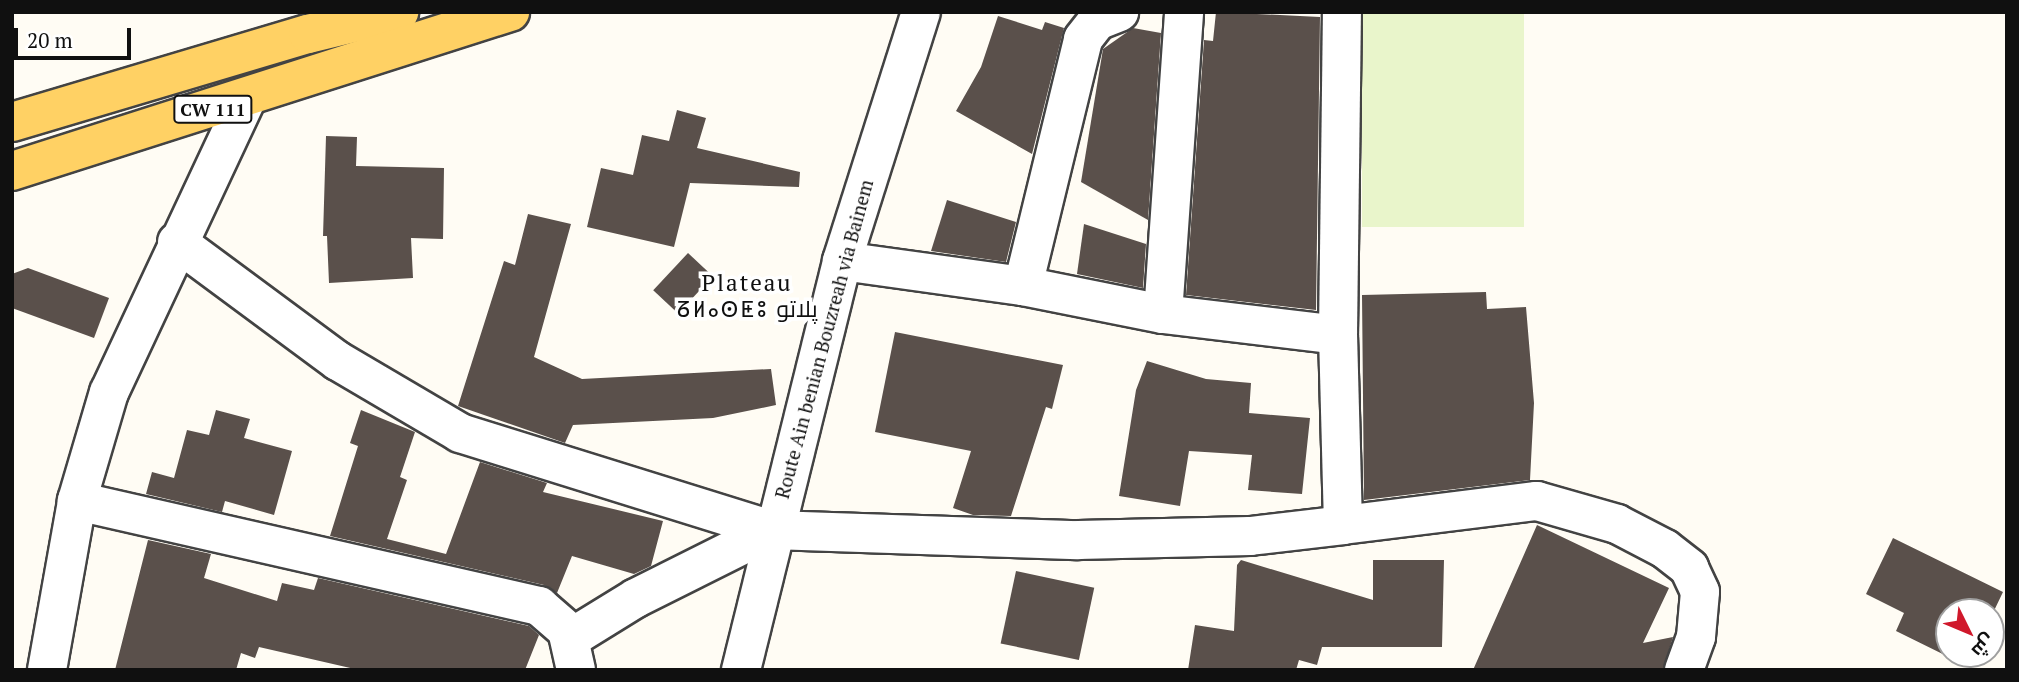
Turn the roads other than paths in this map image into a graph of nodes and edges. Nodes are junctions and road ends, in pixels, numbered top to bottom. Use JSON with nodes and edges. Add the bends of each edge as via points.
{"nodes":[{"id":1,"x":510,"y":12,"type":"edge"},
{"id":2,"x":921,"y":12,"type":"edge"},
{"id":3,"x":1119,"y":12,"type":"edge"},
{"id":4,"x":1184,"y":12,"type":"edge"},
{"id":5,"x":1342,"y":12,"type":"edge"},
{"id":6,"x":405,"y":27,"type":"edge"},
{"id":7,"x":247,"y":98,"type":"junction"},
{"id":8,"x":12,"y":122,"type":"edge"},
{"id":9,"x":12,"y":171,"type":"edge"},
{"id":10,"x":177,"y":242,"type":"junction"},
{"id":11,"x":842,"y":261,"type":"junction"},
{"id":12,"x":1023,"y":286,"type":"junction"},
{"id":13,"x":1163,"y":314,"type":"junction"},
{"id":14,"x":1338,"y":335,"type":"junction"},
{"id":15,"x":77,"y":501,"type":"junction"},
{"id":16,"x":1343,"y":525,"type":"junction"},
{"id":17,"x":772,"y":530,"type":"junction"},
{"id":18,"x":573,"y":654,"type":"edge"},
{"id":19,"x":47,"y":670,"type":"edge"},
{"id":20,"x":741,"y":670,"type":"edge"},
{"id":21,"x":1684,"y":670,"type":"edge"}],
"edges":[{"from":1,"to":6,"type":"main road"},
{"from":2,"to":11,"type":"street","name":"Route Ain benian Bouzreah via Bainem"},
{"from":3,"to":12,"type":"street","via":[[1097,21],[1083,39]]},
{"from":4,"to":13,"type":"street"},
{"from":5,"to":14,"type":"street"},
{"from":6,"to":7,"type":"main road","number":"CW 111"},
{"from":6,"to":8,"type":"main road","number":"CW 111","via":[[307,34]]},
{"from":7,"to":9,"type":"main road","number":"CW 111"},
{"from":7,"to":10,"type":"street"},
{"from":10,"to":15,"type":"street","via":[[109,392]]},
{"from":10,"to":17,"type":"street","via":[[338,360],[460,433]]},
{"from":11,"to":12,"type":"street"},
{"from":11,"to":17,"type":"street","name":"Route Ain benian Bouzreah via Bainem"},
{"from":12,"to":13,"type":"street"},
{"from":13,"to":14,"type":"street"},
{"from":14,"to":16,"type":"street"},
{"from":15,"to":18,"type":"street","via":[[521,601],[555,616]]},
{"from":15,"to":19,"type":"street"},
{"from":16,"to":17,"type":"street","via":[[1250,536],[1079,540]]},
{"from":16,"to":21,"type":"street","via":[[1537,501],[1617,524],[1665,549],[1689,568],[1700,592],[1696,637]]},
{"from":17,"to":18,"type":"street","via":[[636,598]]},
{"from":17,"to":20,"type":"street","name":"Route Ain benian Bouzreah via Bainem"}]}
